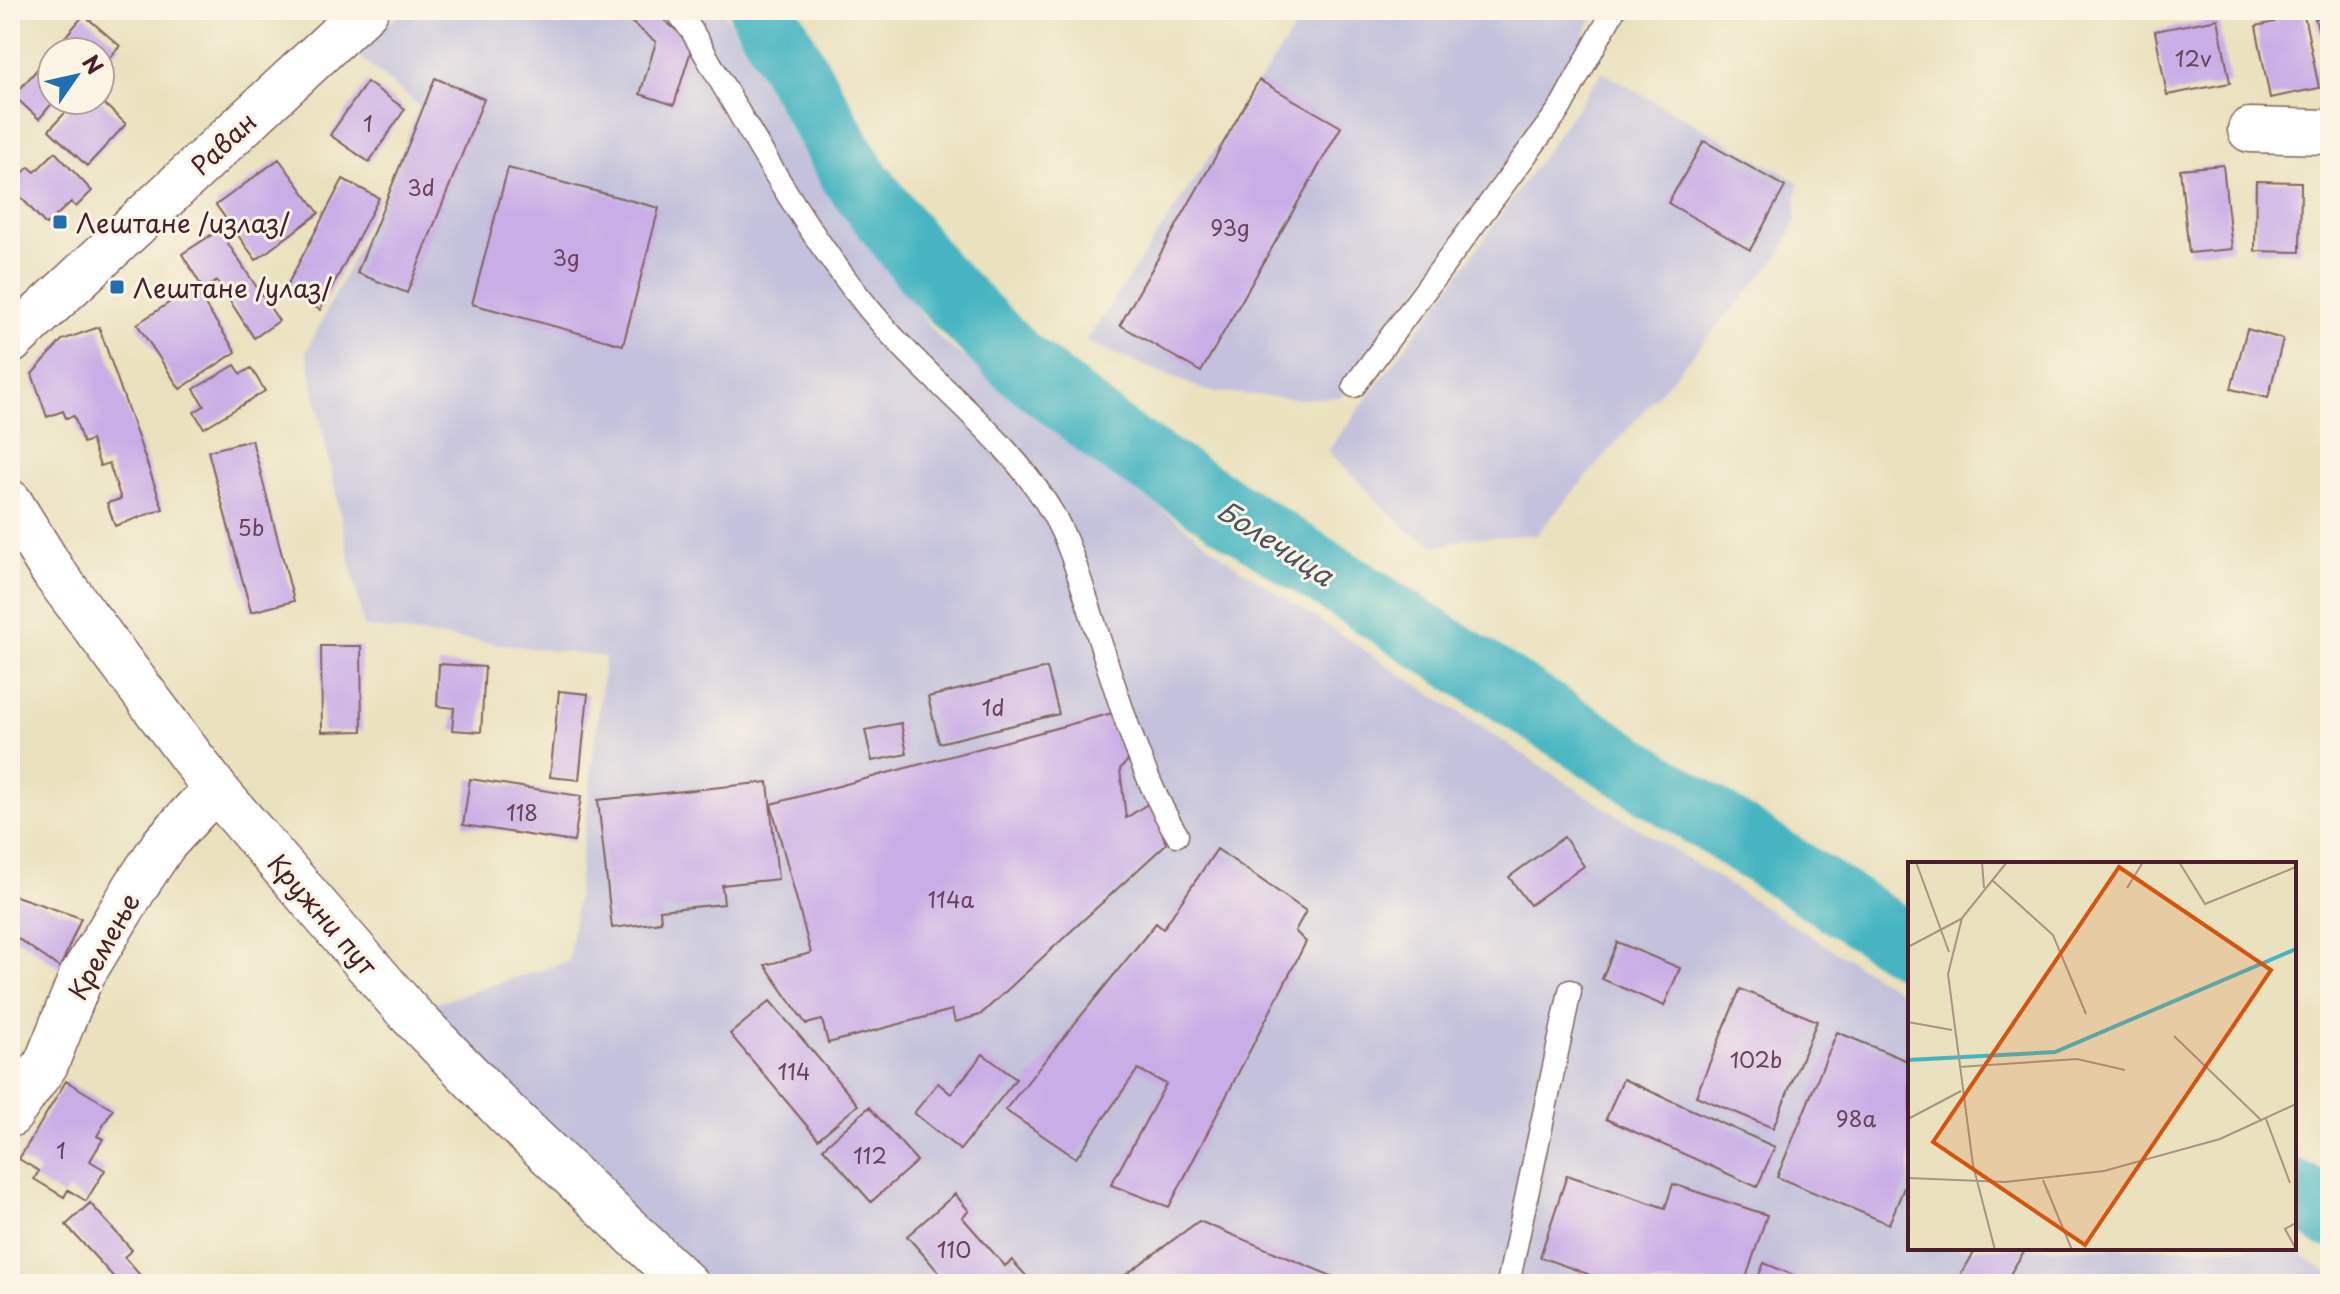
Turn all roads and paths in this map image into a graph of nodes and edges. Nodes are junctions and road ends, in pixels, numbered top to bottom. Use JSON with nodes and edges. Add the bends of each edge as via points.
{"nodes":[{"id":1,"x":366,"y":10,"type":"edge"},
{"id":2,"x":676,"y":10,"type":"edge"},
{"id":3,"x":1614,"y":10,"type":"edge"},
{"id":4,"x":2250,"y":130,"type":"dead end"},
{"id":5,"x":2330,"y":132,"type":"edge"},
{"id":6,"x":10,"y":342,"type":"edge"},
{"id":7,"x":1354,"y":386,"type":"dead end"},
{"id":8,"x":10,"y":502,"type":"edge"},
{"id":9,"x":217,"y":791,"type":"junction"},
{"id":10,"x":1177,"y":835,"type":"dead end"},
{"id":11,"x":1570,"y":991,"type":"dead end"},
{"id":12,"x":10,"y":1115,"type":"edge"},
{"id":13,"x":686,"y":1284,"type":"edge"},
{"id":14,"x":1508,"y":1284,"type":"edge"}],
"edges":[{"from":1,"to":6,"type":"main road","name":"Раван"},
{"from":2,"to":10,"type":"lane","via":[[793,203],[844,274],[886,329],[990,433],[1054,515],[1138,748]]},
{"from":3,"to":7,"type":"lane","via":[[1559,110]]},
{"from":4,"to":5,"type":"main road"},
{"from":8,"to":9,"type":"main road","name":"Кружни пут","via":[[54,573]]},
{"from":9,"to":12,"type":"main road","name":"Кремење","via":[[164,844],[136,886],[81,977],[46,1064]]},
{"from":9,"to":13,"type":"main road","name":"Кружни пут","via":[[408,1012]]},
{"from":11,"to":14,"type":"lane"}]}
